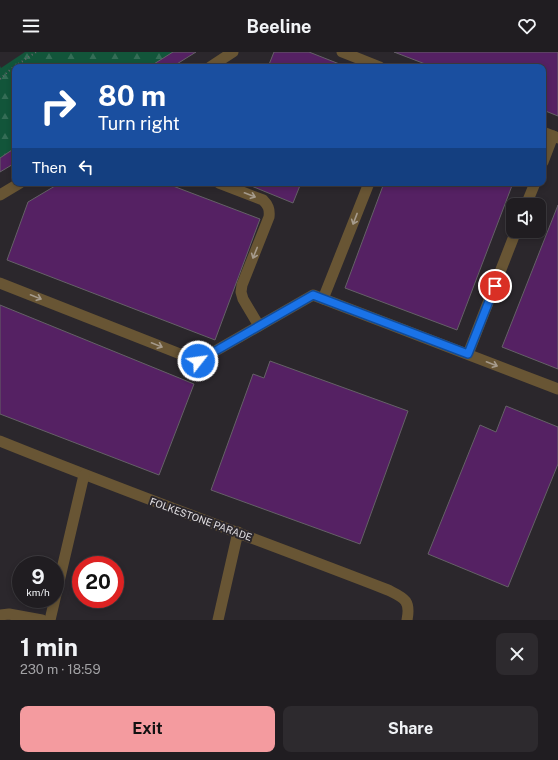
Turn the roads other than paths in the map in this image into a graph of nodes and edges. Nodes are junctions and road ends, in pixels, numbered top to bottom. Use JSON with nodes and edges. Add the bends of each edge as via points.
{"nodes":[{"id":1,"x":233,"y":52,"type":"edge"},
{"id":2,"x":342,"y":52,"type":"edge"},
{"id":3,"x":215,"y":64,"type":"edge"},
{"id":4,"x":372,"y":64,"type":"edge"},
{"id":5,"x":551,"y":135,"type":"edge"},
{"id":6,"x":546,"y":152,"type":"edge"},
{"id":7,"x":15,"y":186,"type":"edge"},
{"id":8,"x":227,"y":186,"type":"edge"},
{"id":9,"x":368,"y":186,"type":"edge"},
{"id":10,"x":534,"y":186,"type":"edge"},
{"id":11,"x":0,"y":195,"type":"edge"},
{"id":12,"x":529,"y":198,"type":"edge"},
{"id":13,"x":513,"y":238,"type":"edge"},
{"id":14,"x":0,"y":283,"type":"edge"},
{"id":15,"x":323,"y":299,"type":"junction"},
{"id":16,"x":258,"y":326,"type":"junction"},
{"id":17,"x":468,"y":354,"type":"junction"},
{"id":18,"x":558,"y":389,"type":"edge"},
{"id":19,"x":0,"y":441,"type":"edge"},
{"id":20,"x":84,"y":476,"type":"junction"},
{"id":21,"x":238,"y":532,"type":"junction"},
{"id":22,"x":0,"y":614,"type":"edge"},
{"id":23,"x":42,"y":620,"type":"edge"},
{"id":24,"x":50,"y":620,"type":"edge"},
{"id":25,"x":218,"y":620,"type":"edge"},
{"id":26,"x":407,"y":620,"type":"edge"}],
"edges":[{"from":1,"to":3,"type":"street"},
{"from":2,"to":4,"type":"street"},
{"from":5,"to":6,"type":"street"},
{"from":7,"to":11,"type":"street"},
{"from":8,"to":16,"type":"street","one_way":true,"via":[[263,200],[270,211],[241,292]]},
{"from":9,"to":15,"type":"street","one_way":true},
{"from":10,"to":12,"type":"street"},
{"from":13,"to":17,"type":"street"},
{"from":14,"to":16,"type":"street","one_way":true,"via":[[198,361]]},
{"from":15,"to":16,"type":"street","via":[[313,295]]},
{"from":15,"to":17,"type":"street"},
{"from":17,"to":18,"type":"street","one_way":true},
{"from":19,"to":20,"type":"street","name":"FOLKESTONE PARADE"},
{"from":20,"to":21,"type":"street","name":"FOLKESTONE PARADE"},
{"from":20,"to":24,"type":"street"},
{"from":21,"to":25,"type":"street"},
{"from":21,"to":26,"type":"street","name":"FOLKESTONE PARADE","via":[[402,597],[409,610]]},
{"from":22,"to":23,"type":"street"}]}
